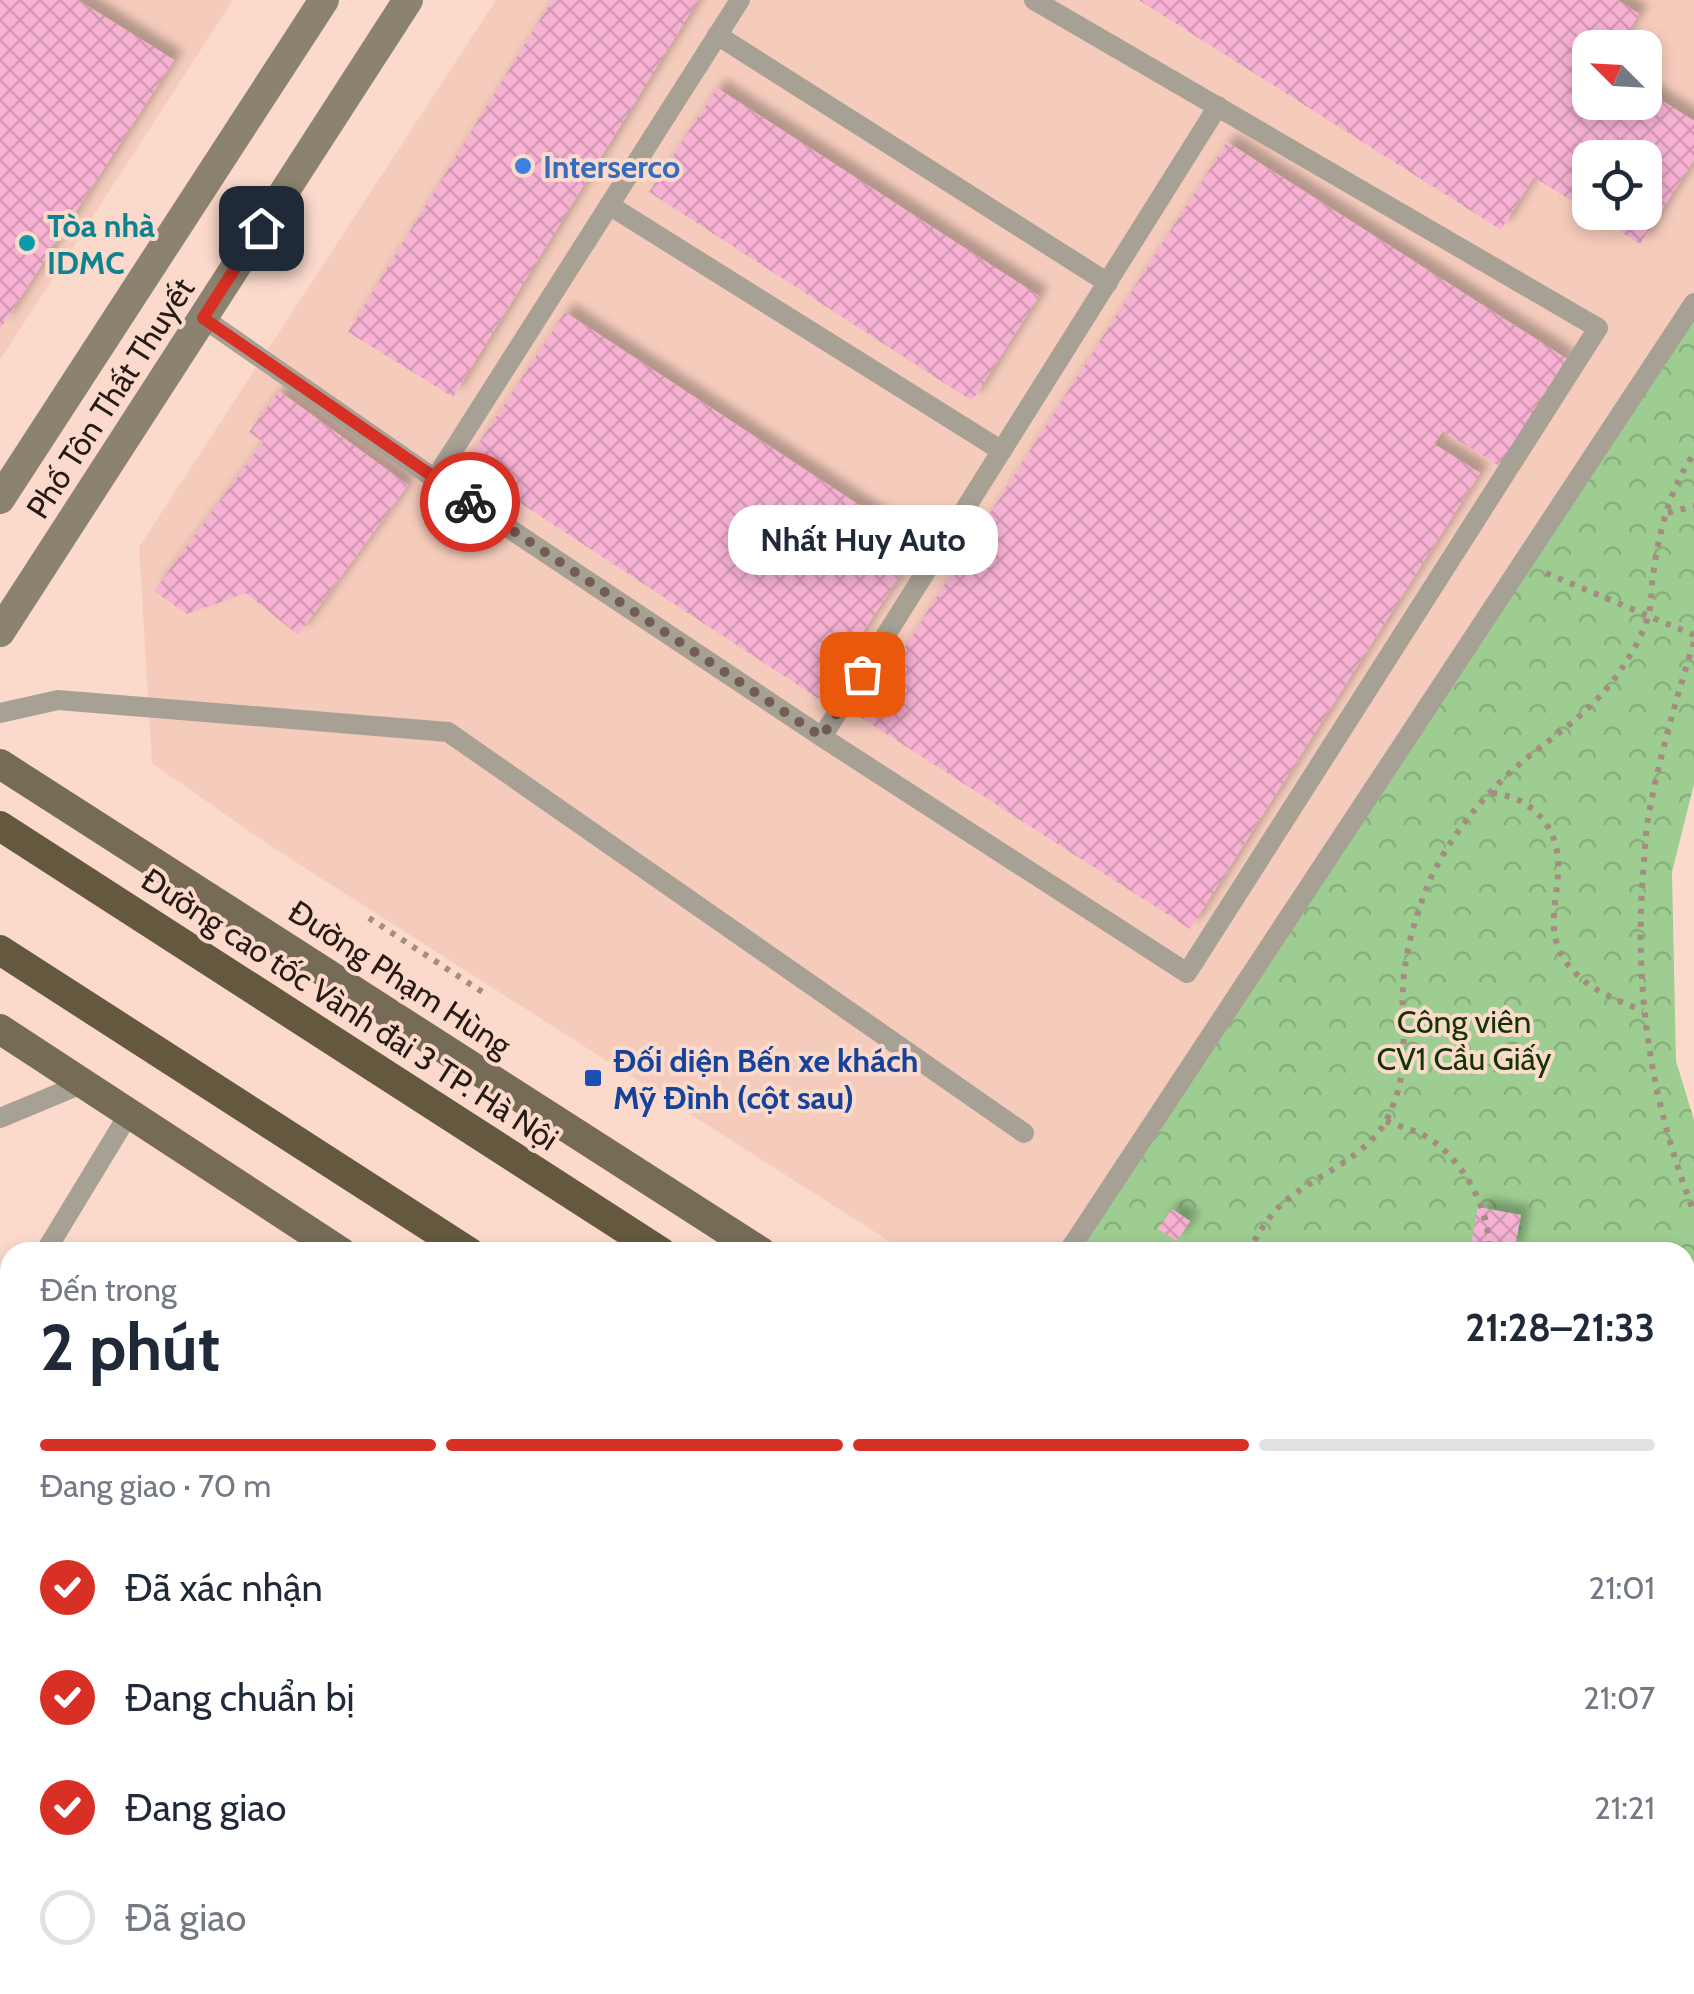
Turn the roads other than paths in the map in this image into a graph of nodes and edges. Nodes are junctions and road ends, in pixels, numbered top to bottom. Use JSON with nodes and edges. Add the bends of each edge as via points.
{"nodes":[{"id":1,"x":324,"y":0,"type":"edge"},
{"id":2,"x":408,"y":0,"type":"edge"},
{"id":3,"x":740,"y":0,"type":"edge"},
{"id":4,"x":1034,"y":0,"type":"edge"},
{"id":5,"x":717,"y":35,"type":"junction"},
{"id":6,"x":1218,"y":106,"type":"junction"},
{"id":7,"x":610,"y":205,"type":"junction"},
{"id":8,"x":1108,"y":282,"type":"junction"},
{"id":9,"x":1694,"y":303,"type":"edge"},
{"id":10,"x":203,"y":318,"type":"junction"},
{"id":11,"x":1002,"y":451,"type":"junction"},
{"id":12,"x":435,"y":479,"type":"junction"},
{"id":13,"x":0,"y":499,"type":"edge"},
{"id":14,"x":0,"y":632,"type":"edge"},
{"id":15,"x":0,"y":713,"type":"edge"},
{"id":16,"x":822,"y":737,"type":"junction"},
{"id":17,"x":0,"y":764,"type":"edge"},
{"id":18,"x":0,"y":826,"type":"edge"},
{"id":19,"x":0,"y":950,"type":"edge"},
{"id":20,"x":0,"y":1029,"type":"edge"},
{"id":21,"x":84,"y":1083,"type":"junction"},
{"id":22,"x":130,"y":1112,"type":"junction"},
{"id":23,"x":0,"y":1118,"type":"edge"},
{"id":24,"x":1024,"y":1133,"type":"dead end"},
{"id":25,"x":51,"y":1242,"type":"edge"},
{"id":26,"x":326,"y":1242,"type":"edge"},
{"id":27,"x":454,"y":1242,"type":"edge"},
{"id":28,"x":645,"y":1242,"type":"edge"},
{"id":29,"x":745,"y":1242,"type":"edge"},
{"id":30,"x":1075,"y":1242,"type":"edge"}],
"edges":[{"from":1,"to":13,"type":"main road","name":"Phố Tôn Thất Thuyết"},
{"from":2,"to":10,"type":"main road","name":"Phố Tôn Thất Thuyết"},
{"from":3,"to":5,"type":"lane"},
{"from":4,"to":6,"type":"lane"},
{"from":5,"to":7,"type":"lane"},
{"from":5,"to":8,"type":"lane"},
{"from":6,"to":8,"type":"lane"},
{"from":6,"to":16,"type":"lane","via":[[1598,328],[1187,973]]},
{"from":7,"to":11,"type":"lane"},
{"from":7,"to":12,"type":"lane"},
{"from":8,"to":11,"type":"lane"},
{"from":9,"to":30,"type":"lane"},
{"from":10,"to":12,"type":"lane"},
{"from":10,"to":14,"type":"main road","name":"Phố Tôn Thất Thuyết"},
{"from":11,"to":16,"type":"lane"},
{"from":12,"to":16,"type":"lane"},
{"from":15,"to":24,"type":"lane","via":[[58,700],[448,732]]},
{"from":17,"to":29,"type":"main road","name":"Đường Phạm Hùng"},
{"from":18,"to":28,"type":"highway","name":"Đường cao tốc Vành đai 3 TP. Hà Nội"},
{"from":19,"to":27,"type":"highway"},
{"from":20,"to":21,"type":"main road"},
{"from":21,"to":22,"type":"main road"},
{"from":21,"to":23,"type":"lane"},
{"from":22,"to":25,"type":"lane"},
{"from":22,"to":26,"type":"main road"}]}
